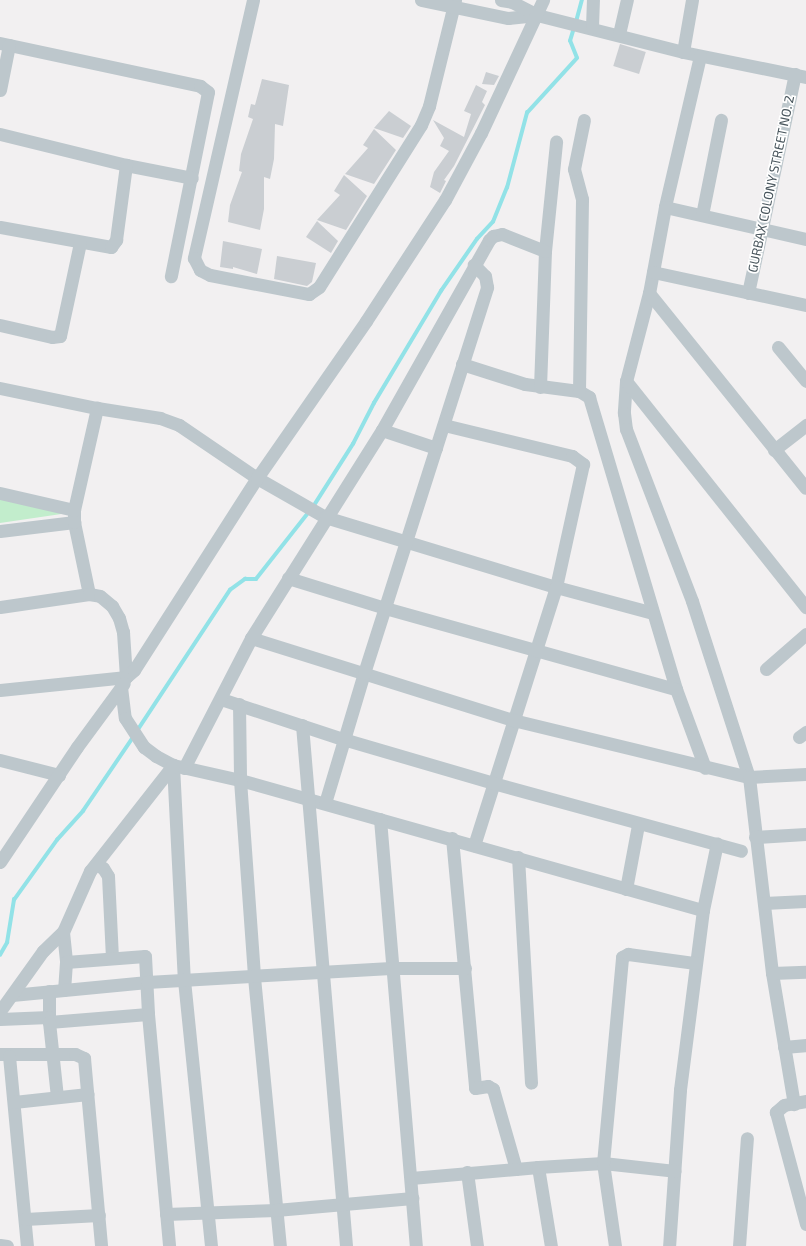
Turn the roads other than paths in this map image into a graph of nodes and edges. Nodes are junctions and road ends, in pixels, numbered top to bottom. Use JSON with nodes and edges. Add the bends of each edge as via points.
{"nodes":[{"id":1,"x":253,"y":0,"type":"edge"},
{"id":2,"x":421,"y":0,"type":"edge"},
{"id":3,"x":501,"y":0,"type":"edge"},
{"id":4,"x":543,"y":0,"type":"edge"},
{"id":5,"x":593,"y":0,"type":"edge"},
{"id":6,"x":627,"y":0,"type":"edge"},
{"id":7,"x":692,"y":0,"type":"edge"},
{"id":8,"x":454,"y":3,"type":"edge"},
{"id":9,"x":537,"y":15,"type":"junction"},
{"id":10,"x":589,"y":27,"type":"junction"},
{"id":11,"x":619,"y":34,"type":"junction"},
{"id":12,"x":4,"y":44,"type":"edge"},
{"id":13,"x":683,"y":52,"type":"junction"},
{"id":14,"x":700,"y":56,"type":"junction"},
{"id":15,"x":800,"y":76,"type":"edge"},
{"id":16,"x":0,"y":90,"type":"edge"},
{"id":17,"x":584,"y":120,"type":"dead end"},
{"id":18,"x":721,"y":120,"type":"dead end"},
{"id":19,"x":0,"y":134,"type":"edge"},
{"id":20,"x":556,"y":142,"type":"dead end"},
{"id":21,"x":126,"y":165,"type":"junction"},
{"id":22,"x":192,"y":178,"type":"junction"},
{"id":23,"x":665,"y":207,"type":"junction"},
{"id":24,"x":702,"y":215,"type":"junction"},
{"id":25,"x":0,"y":226,"type":"edge"},
{"id":26,"x":761,"y":228,"type":"junction"},
{"id":27,"x":806,"y":239,"type":"edge"},
{"id":28,"x":80,"y":243,"type":"junction"},
{"id":29,"x":545,"y":250,"type":"junction"},
{"id":30,"x":474,"y":265,"type":"junction"},
{"id":31,"x":653,"y":272,"type":"junction"},
{"id":32,"x":171,"y":276,"type":"dead end"},
{"id":33,"x":649,"y":293,"type":"junction"},
{"id":34,"x":748,"y":293,"type":"junction"},
{"id":35,"x":806,"y":305,"type":"edge"},
{"id":36,"x":0,"y":325,"type":"edge"},
{"id":37,"x":778,"y":347,"type":"dead end"},
{"id":38,"x":462,"y":364,"type":"junction"},
{"id":39,"x":626,"y":381,"type":"junction"},
{"id":40,"x":806,"y":382,"type":"edge"},
{"id":41,"x":540,"y":387,"type":"junction"},
{"id":42,"x":0,"y":388,"type":"edge"},
{"id":43,"x":579,"y":391,"type":"junction"},
{"id":44,"x":97,"y":408,"type":"junction"},
{"id":45,"x":444,"y":425,"type":"junction"},
{"id":46,"x":806,"y":425,"type":"edge"},
{"id":47,"x":382,"y":430,"type":"junction"},
{"id":48,"x":436,"y":448,"type":"junction"},
{"id":49,"x":774,"y":450,"type":"junction"},
{"id":50,"x":257,"y":478,"type":"junction"},
{"id":51,"x":806,"y":488,"type":"edge"},
{"id":52,"x":0,"y":493,"type":"edge"},
{"id":53,"x":319,"y":515,"type":"junction"},
{"id":54,"x":74,"y":516,"type":"junction"},
{"id":55,"x":0,"y":531,"type":"edge"},
{"id":56,"x":405,"y":541,"type":"junction"},
{"id":57,"x":288,"y":578,"type":"junction"},
{"id":58,"x":556,"y":587,"type":"junction"},
{"id":59,"x":90,"y":594,"type":"junction"},
{"id":60,"x":0,"y":607,"type":"edge"},
{"id":61,"x":806,"y":607,"type":"edge"},
{"id":62,"x":385,"y":608,"type":"junction"},
{"id":63,"x":653,"y":613,"type":"junction"},
{"id":64,"x":806,"y":634,"type":"edge"},
{"id":65,"x":251,"y":638,"type":"junction"},
{"id":66,"x":536,"y":650,"type":"junction"},
{"id":67,"x":766,"y":669,"type":"dead end"},
{"id":68,"x":364,"y":673,"type":"junction"},
{"id":69,"x":126,"y":679,"type":"junction"},
{"id":70,"x":0,"y":690,"type":"edge"},
{"id":71,"x":676,"y":690,"type":"junction"},
{"id":72,"x":221,"y":698,"type":"junction"},
{"id":73,"x":239,"y":704,"type":"junction"},
{"id":74,"x":513,"y":720,"type":"junction"},
{"id":75,"x":302,"y":725,"type":"junction"},
{"id":76,"x":343,"y":739,"type":"junction"},
{"id":77,"x":0,"y":760,"type":"edge"},
{"id":78,"x":178,"y":766,"type":"junction"},
{"id":79,"x":705,"y":768,"type":"junction"},
{"id":80,"x":806,"y":774,"type":"edge"},
{"id":81,"x":59,"y":775,"type":"junction"},
{"id":82,"x":749,"y":777,"type":"junction"},
{"id":83,"x":240,"y":780,"type":"junction"},
{"id":84,"x":493,"y":783,"type":"junction"},
{"id":85,"x":306,"y":799,"type":"junction"},
{"id":86,"x":325,"y":804,"type":"junction"},
{"id":87,"x":380,"y":819,"type":"junction"},
{"id":88,"x":638,"y":825,"type":"junction"},
{"id":89,"x":806,"y":834,"type":"edge"},
{"id":90,"x":755,"y":837,"type":"junction"},
{"id":91,"x":452,"y":838,"type":"junction"},
{"id":92,"x":717,"y":843,"type":"junction"},
{"id":93,"x":474,"y":845,"type":"junction"},
{"id":94,"x":741,"y":851,"type":"dead end"},
{"id":95,"x":518,"y":857,"type":"junction"},
{"id":96,"x":0,"y":862,"type":"edge"},
{"id":97,"x":96,"y":864,"type":"junction"},
{"id":98,"x":626,"y":889,"type":"junction"},
{"id":99,"x":764,"y":902,"type":"junction"},
{"id":100,"x":806,"y":902,"type":"edge"},
{"id":101,"x":703,"y":910,"type":"junction"},
{"id":102,"x":63,"y":932,"type":"junction"},
{"id":103,"x":112,"y":957,"type":"junction"},
{"id":104,"x":66,"y":962,"type":"junction"},
{"id":105,"x":695,"y":963,"type":"junction"},
{"id":106,"x":391,"y":968,"type":"junction"},
{"id":107,"x":465,"y":968,"type":"junction"},
{"id":108,"x":324,"y":972,"type":"junction"},
{"id":109,"x":806,"y":972,"type":"edge"},
{"id":110,"x":772,"y":973,"type":"junction"},
{"id":111,"x":254,"y":977,"type":"junction"},
{"id":112,"x":184,"y":980,"type":"junction"},
{"id":113,"x":147,"y":982,"type":"junction"},
{"id":114,"x":64,"y":990,"type":"junction"},
{"id":115,"x":49,"y":991,"type":"junction"},
{"id":116,"x":12,"y":995,"type":"junction"},
{"id":117,"x":0,"y":1011,"type":"edge"},
{"id":118,"x":148,"y":1014,"type":"junction"},
{"id":119,"x":0,"y":1019,"type":"edge"},
{"id":120,"x":49,"y":1019,"type":"junction"},
{"id":121,"x":806,"y":1045,"type":"edge"},
{"id":122,"x":784,"y":1047,"type":"junction"},
{"id":123,"x":5,"y":1055,"type":"edge"},
{"id":124,"x":54,"y":1056,"type":"junction"},
{"id":125,"x":531,"y":1083,"type":"dead end"},
{"id":126,"x":6,"y":1086,"type":"edge"},
{"id":127,"x":88,"y":1094,"type":"junction"},
{"id":128,"x":57,"y":1097,"type":"junction"},
{"id":129,"x":14,"y":1102,"type":"junction"},
{"id":130,"x":800,"y":1103,"type":"edge"},
{"id":131,"x":747,"y":1138,"type":"dead end"},
{"id":132,"x":603,"y":1162,"type":"junction"},
{"id":133,"x":538,"y":1167,"type":"junction"},
{"id":134,"x":516,"y":1169,"type":"junction"},
{"id":135,"x":675,"y":1170,"type":"junction"},
{"id":136,"x":467,"y":1172,"type":"junction"},
{"id":137,"x":411,"y":1178,"type":"junction"},
{"id":138,"x":412,"y":1198,"type":"junction"},
{"id":139,"x":342,"y":1205,"type":"junction"},
{"id":140,"x":276,"y":1210,"type":"junction"},
{"id":141,"x":208,"y":1211,"type":"junction"},
{"id":142,"x":166,"y":1214,"type":"junction"},
{"id":143,"x":99,"y":1215,"type":"junction"},
{"id":144,"x":25,"y":1219,"type":"junction"},
{"id":145,"x":806,"y":1224,"type":"edge"},
{"id":146,"x":0,"y":1245,"type":"edge"},
{"id":147,"x":7,"y":1246,"type":"edge"},
{"id":148,"x":27,"y":1246,"type":"edge"},
{"id":149,"x":102,"y":1246,"type":"edge"},
{"id":150,"x":169,"y":1246,"type":"edge"},
{"id":151,"x":211,"y":1246,"type":"edge"},
{"id":152,"x":280,"y":1246,"type":"edge"},
{"id":153,"x":346,"y":1246,"type":"edge"},
{"id":154,"x":416,"y":1246,"type":"edge"},
{"id":155,"x":477,"y":1246,"type":"edge"},
{"id":156,"x":551,"y":1246,"type":"edge"},
{"id":157,"x":615,"y":1246,"type":"edge"},
{"id":158,"x":668,"y":1246,"type":"edge"},
{"id":159,"x":739,"y":1246,"type":"edge"}],
"edges":[{"from":1,"to":8,"type":"street","via":[[194,258],[200,270],[210,275],[309,294],[319,287],[421,125],[429,106]]},
{"from":2,"to":8,"type":"street"},
{"from":3,"to":9,"type":"street","via":[[512,2]]},
{"from":4,"to":9,"type":"street"},
{"from":5,"to":10,"type":"street"},
{"from":6,"to":11,"type":"street"},
{"from":7,"to":13,"type":"street"},
{"from":8,"to":9,"type":"street","via":[[508,18]]},
{"from":9,"to":10,"type":"street"},
{"from":9,"to":50,"type":"street","via":[[470,155],[445,200],[366,321]]},
{"from":10,"to":11,"type":"street"},
{"from":11,"to":13,"type":"street"},
{"from":12,"to":16,"type":"street"},
{"from":12,"to":22,"type":"street","via":[[205,89],[209,98]]},
{"from":13,"to":14,"type":"street"},
{"from":14,"to":15,"type":"street"},
{"from":14,"to":23,"type":"street"},
{"from":15,"to":26,"type":"street","name":"GURBAX COLONY STREET NO. 2"},
{"from":17,"to":43,"type":"street","via":[[574,169],[582,199]]},
{"from":18,"to":24,"type":"street"},
{"from":19,"to":21,"type":"street"},
{"from":20,"to":29,"type":"street"},
{"from":21,"to":22,"type":"street"},
{"from":21,"to":28,"type":"street","via":[[114,244],[106,248]]},
{"from":22,"to":32,"type":"street"},
{"from":23,"to":24,"type":"street"},
{"from":23,"to":31,"type":"street"},
{"from":24,"to":26,"type":"street"},
{"from":25,"to":28,"type":"street"},
{"from":26,"to":27,"type":"street"},
{"from":26,"to":34,"type":"street","name":"GURBAX COLONY STREET NO. 2"},
{"from":28,"to":36,"type":"street","via":[[60,336],[52,337]]},
{"from":29,"to":30,"type":"street","via":[[497,234],[489,240]]},
{"from":29,"to":41,"type":"street"},
{"from":30,"to":38,"type":"street","via":[[488,283]]},
{"from":30,"to":47,"type":"street"},
{"from":31,"to":33,"type":"street"},
{"from":31,"to":34,"type":"street"},
{"from":33,"to":39,"type":"street"},
{"from":33,"to":49,"type":"street"},
{"from":34,"to":35,"type":"street"},
{"from":37,"to":40,"type":"street"},
{"from":38,"to":41,"type":"street"},
{"from":38,"to":45,"type":"street"},
{"from":39,"to":61,"type":"street"},
{"from":39,"to":82,"type":"street","via":[[624,413],[630,446],[692,600]]},
{"from":41,"to":43,"type":"street"},
{"from":42,"to":44,"type":"street"},
{"from":43,"to":63,"type":"street","via":[[589,397]]},
{"from":44,"to":50,"type":"street","via":[[160,418],[179,425]]},
{"from":44,"to":54,"type":"street"},
{"from":45,"to":48,"type":"street"},
{"from":45,"to":58,"type":"street","via":[[572,456],[583,464]]},
{"from":46,"to":49,"type":"street"},
{"from":47,"to":48,"type":"street"},
{"from":47,"to":53,"type":"street"},
{"from":48,"to":56,"type":"street"},
{"from":49,"to":51,"type":"street"},
{"from":50,"to":53,"type":"street"},
{"from":50,"to":69,"type":"street"},
{"from":52,"to":54,"type":"street"},
{"from":53,"to":56,"type":"street"},
{"from":53,"to":57,"type":"street"},
{"from":54,"to":55,"type":"street"},
{"from":54,"to":59,"type":"street"},
{"from":56,"to":58,"type":"street"},
{"from":56,"to":62,"type":"street"},
{"from":57,"to":62,"type":"street"},
{"from":57,"to":65,"type":"street"},
{"from":58,"to":63,"type":"street"},
{"from":58,"to":66,"type":"street"},
{"from":59,"to":60,"type":"street"},
{"from":59,"to":69,"type":"street","via":[[100,596],[112,606],[119,618],[123,632]]},
{"from":62,"to":66,"type":"street"},
{"from":62,"to":68,"type":"street"},
{"from":63,"to":71,"type":"street"},
{"from":64,"to":67,"type":"street"},
{"from":65,"to":68,"type":"street"},
{"from":65,"to":72,"type":"street"},
{"from":66,"to":71,"type":"street"},
{"from":66,"to":74,"type":"street"},
{"from":68,"to":74,"type":"street"},
{"from":68,"to":76,"type":"street"},
{"from":69,"to":70,"type":"street"},
{"from":69,"to":78,"type":"street","via":[[126,718],[144,747],[156,756]]},
{"from":69,"to":81,"type":"street"},
{"from":71,"to":79,"type":"street"},
{"from":72,"to":73,"type":"street"},
{"from":72,"to":78,"type":"street"},
{"from":73,"to":75,"type":"street"},
{"from":73,"to":83,"type":"street"},
{"from":74,"to":79,"type":"street"},
{"from":74,"to":84,"type":"street"},
{"from":75,"to":76,"type":"street"},
{"from":75,"to":85,"type":"street"},
{"from":76,"to":84,"type":"street"},
{"from":76,"to":86,"type":"street"},
{"from":77,"to":81,"type":"street"},
{"from":78,"to":83,"type":"street"},
{"from":78,"to":97,"type":"street"},
{"from":78,"to":112,"type":"street"},
{"from":79,"to":82,"type":"street"},
{"from":80,"to":82,"type":"street"},
{"from":81,"to":96,"type":"street"},
{"from":82,"to":90,"type":"street"},
{"from":83,"to":85,"type":"street"},
{"from":83,"to":111,"type":"street"},
{"from":84,"to":88,"type":"street"},
{"from":84,"to":93,"type":"street"},
{"from":85,"to":86,"type":"street"},
{"from":85,"to":108,"type":"street"},
{"from":86,"to":87,"type":"street"},
{"from":87,"to":91,"type":"street"},
{"from":87,"to":106,"type":"street"},
{"from":88,"to":92,"type":"street"},
{"from":88,"to":98,"type":"street"},
{"from":89,"to":90,"type":"street"},
{"from":90,"to":99,"type":"street"},
{"from":91,"to":93,"type":"street"},
{"from":91,"to":107,"type":"street"},
{"from":92,"to":94,"type":"street"},
{"from":92,"to":101,"type":"street"},
{"from":93,"to":95,"type":"street"},
{"from":95,"to":98,"type":"street"},
{"from":95,"to":125,"type":"street"},
{"from":97,"to":102,"type":"street"},
{"from":97,"to":103,"type":"street","via":[[103,868],[108,876]]},
{"from":98,"to":101,"type":"street"},
{"from":99,"to":100,"type":"street"},
{"from":99,"to":110,"type":"street"},
{"from":101,"to":105,"type":"street"},
{"from":102,"to":104,"type":"street"},
{"from":102,"to":116,"type":"street","via":[[43,951]]},
{"from":103,"to":104,"type":"street"},
{"from":103,"to":113,"type":"street","via":[[145,956]]},
{"from":104,"to":114,"type":"street"},
{"from":105,"to":132,"type":"street","via":[[628,954],[622,957]]},
{"from":105,"to":135,"type":"street","via":[[680,1090]]},
{"from":106,"to":107,"type":"street"},
{"from":106,"to":108,"type":"street"},
{"from":106,"to":137,"type":"street"},
{"from":107,"to":134,"type":"street","via":[[475,1088],[488,1086],[493,1090]]},
{"from":108,"to":111,"type":"street"},
{"from":108,"to":139,"type":"street"},
{"from":109,"to":110,"type":"street"},
{"from":110,"to":122,"type":"street"},
{"from":111,"to":112,"type":"street"},
{"from":111,"to":140,"type":"street"},
{"from":112,"to":113,"type":"street"},
{"from":112,"to":141,"type":"street"},
{"from":113,"to":114,"type":"street"},
{"from":113,"to":118,"type":"street"},
{"from":114,"to":115,"type":"street"},
{"from":115,"to":116,"type":"street"},
{"from":115,"to":120,"type":"street"},
{"from":116,"to":117,"type":"street"},
{"from":118,"to":120,"type":"street"},
{"from":118,"to":142,"type":"street"},
{"from":119,"to":120,"type":"street"},
{"from":120,"to":124,"type":"street"},
{"from":121,"to":122,"type":"street"},
{"from":122,"to":130,"type":"street"},
{"from":123,"to":124,"type":"street"},
{"from":123,"to":126,"type":"street"},
{"from":124,"to":127,"type":"street","via":[[75,1054],[84,1058]]},
{"from":124,"to":128,"type":"street"},
{"from":126,"to":129,"type":"street"},
{"from":127,"to":128,"type":"street"},
{"from":127,"to":143,"type":"street"},
{"from":128,"to":129,"type":"street"},
{"from":129,"to":144,"type":"street"},
{"from":130,"to":145,"type":"street","via":[[784,1105],[776,1112]]},
{"from":131,"to":159,"type":"street"},
{"from":132,"to":133,"type":"street"},
{"from":132,"to":135,"type":"street"},
{"from":132,"to":157,"type":"street"},
{"from":133,"to":134,"type":"street"},
{"from":133,"to":156,"type":"street"},
{"from":134,"to":136,"type":"street"},
{"from":135,"to":158,"type":"street"},
{"from":136,"to":137,"type":"street"},
{"from":136,"to":155,"type":"street"},
{"from":137,"to":138,"type":"street"},
{"from":138,"to":139,"type":"street"},
{"from":138,"to":154,"type":"street"},
{"from":139,"to":140,"type":"street"},
{"from":139,"to":153,"type":"street"},
{"from":140,"to":141,"type":"street"},
{"from":140,"to":152,"type":"street"},
{"from":141,"to":142,"type":"street"},
{"from":141,"to":151,"type":"street"},
{"from":142,"to":150,"type":"street"},
{"from":143,"to":144,"type":"street"},
{"from":143,"to":149,"type":"street"},
{"from":144,"to":148,"type":"street"},
{"from":146,"to":147,"type":"street"}]}
